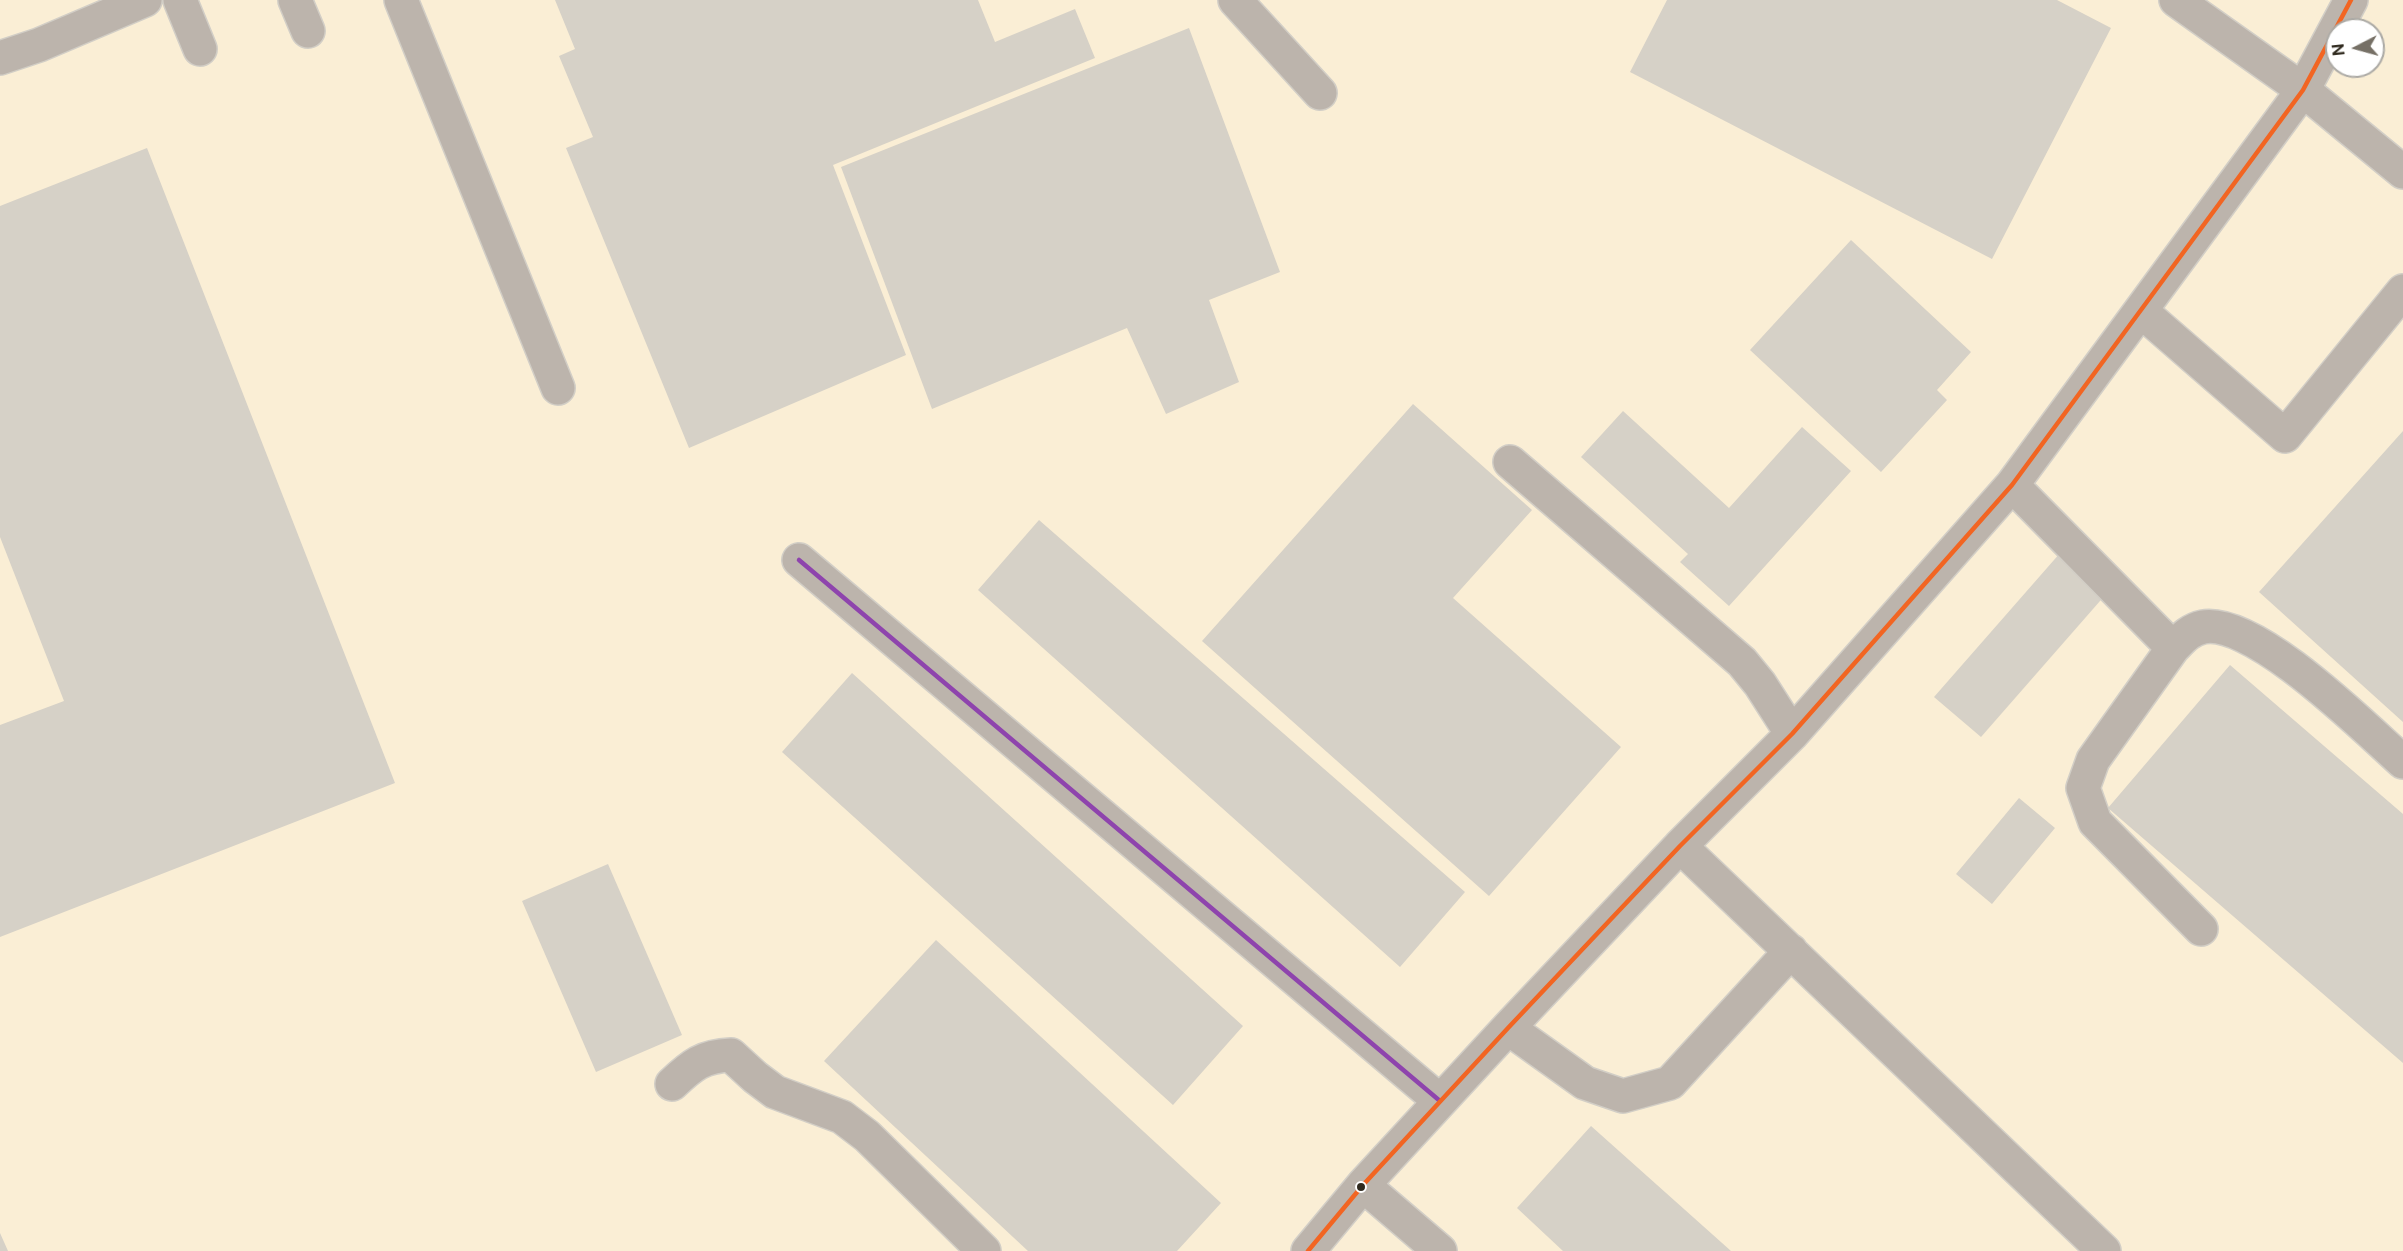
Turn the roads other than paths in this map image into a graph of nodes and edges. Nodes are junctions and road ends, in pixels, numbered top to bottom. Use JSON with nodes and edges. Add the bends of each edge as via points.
{"nodes":[{"id":1,"x":146,"y":0,"type":"edge"},
{"id":2,"x":180,"y":0,"type":"edge"},
{"id":3,"x":295,"y":0,"type":"edge"},
{"id":4,"x":401,"y":0,"type":"edge"},
{"id":5,"x":1235,"y":0,"type":"edge"},
{"id":6,"x":2176,"y":0,"type":"edge"},
{"id":7,"x":2351,"y":0,"type":"edge"},
{"id":8,"x":308,"y":31,"type":"dead end"},
{"id":9,"x":200,"y":49,"type":"dead end"},
{"id":10,"x":0,"y":58,"type":"edge"},
{"id":11,"x":2303,"y":90,"type":"junction"},
{"id":12,"x":1320,"y":93,"type":"dead end"},
{"id":13,"x":2403,"y":172,"type":"edge"},
{"id":14,"x":2403,"y":291,"type":"edge"},
{"id":15,"x":2140,"y":311,"type":"junction"},
{"id":16,"x":558,"y":388,"type":"dead end"},
{"id":17,"x":1510,"y":462,"type":"dead end"},
{"id":18,"x":2012,"y":485,"type":"junction"},
{"id":19,"x":799,"y":560,"type":"dead end"},
{"id":20,"x":2173,"y":648,"type":"junction"},
{"id":21,"x":1792,"y":734,"type":"junction"},
{"id":22,"x":2403,"y":762,"type":"edge"},
{"id":23,"x":1680,"y":846,"type":"junction"},
{"id":24,"x":2201,"y":930,"type":"dead end"},
{"id":25,"x":1791,"y":951,"type":"junction"},
{"id":26,"x":1508,"y":1028,"type":"junction"},
{"id":27,"x":672,"y":1084,"type":"dead end"},
{"id":28,"x":1440,"y":1101,"type":"junction"},
{"id":29,"x":1363,"y":1185,"type":"junction"},
{"id":30,"x":984,"y":1251,"type":"edge"},
{"id":31,"x":1308,"y":1251,"type":"edge"},
{"id":32,"x":1440,"y":1251,"type":"edge"},
{"id":33,"x":2104,"y":1251,"type":"edge"}],
"edges":[{"from":1,"to":10,"type":"street"},
{"from":2,"to":9,"type":"street"},
{"from":3,"to":8,"type":"street"},
{"from":4,"to":16,"type":"street"},
{"from":5,"to":12,"type":"street"},
{"from":6,"to":11,"type":"street"},
{"from":7,"to":11,"type":"street"},
{"from":11,"to":13,"type":"street"},
{"from":11,"to":15,"type":"street"},
{"from":14,"to":15,"type":"street","via":[[2285,436]]},
{"from":15,"to":18,"type":"street"},
{"from":17,"to":21,"type":"street","via":[[1742,662]]},
{"from":18,"to":20,"type":"street"},
{"from":18,"to":21,"type":"street"},
{"from":19,"to":28,"type":"street"},
{"from":20,"to":22,"type":"street","via":[[2190,631],[2205,627],[2232,631],[2309,678]]},
{"from":20,"to":24,"type":"street","via":[[2093,759],[2084,788],[2095,822]]},
{"from":21,"to":23,"type":"street"},
{"from":23,"to":25,"type":"street"},
{"from":23,"to":26,"type":"street"},
{"from":25,"to":26,"type":"street","via":[[1670,1083],[1623,1096],[1586,1083]]},
{"from":25,"to":33,"type":"street"},
{"from":26,"to":28,"type":"street"},
{"from":27,"to":30,"type":"street","via":[[694,1063],[716,1055],[731,1055],[775,1092],[842,1117],[867,1136]]},
{"from":28,"to":29,"type":"street"},
{"from":29,"to":31,"type":"street"},
{"from":29,"to":32,"type":"street"}]}
